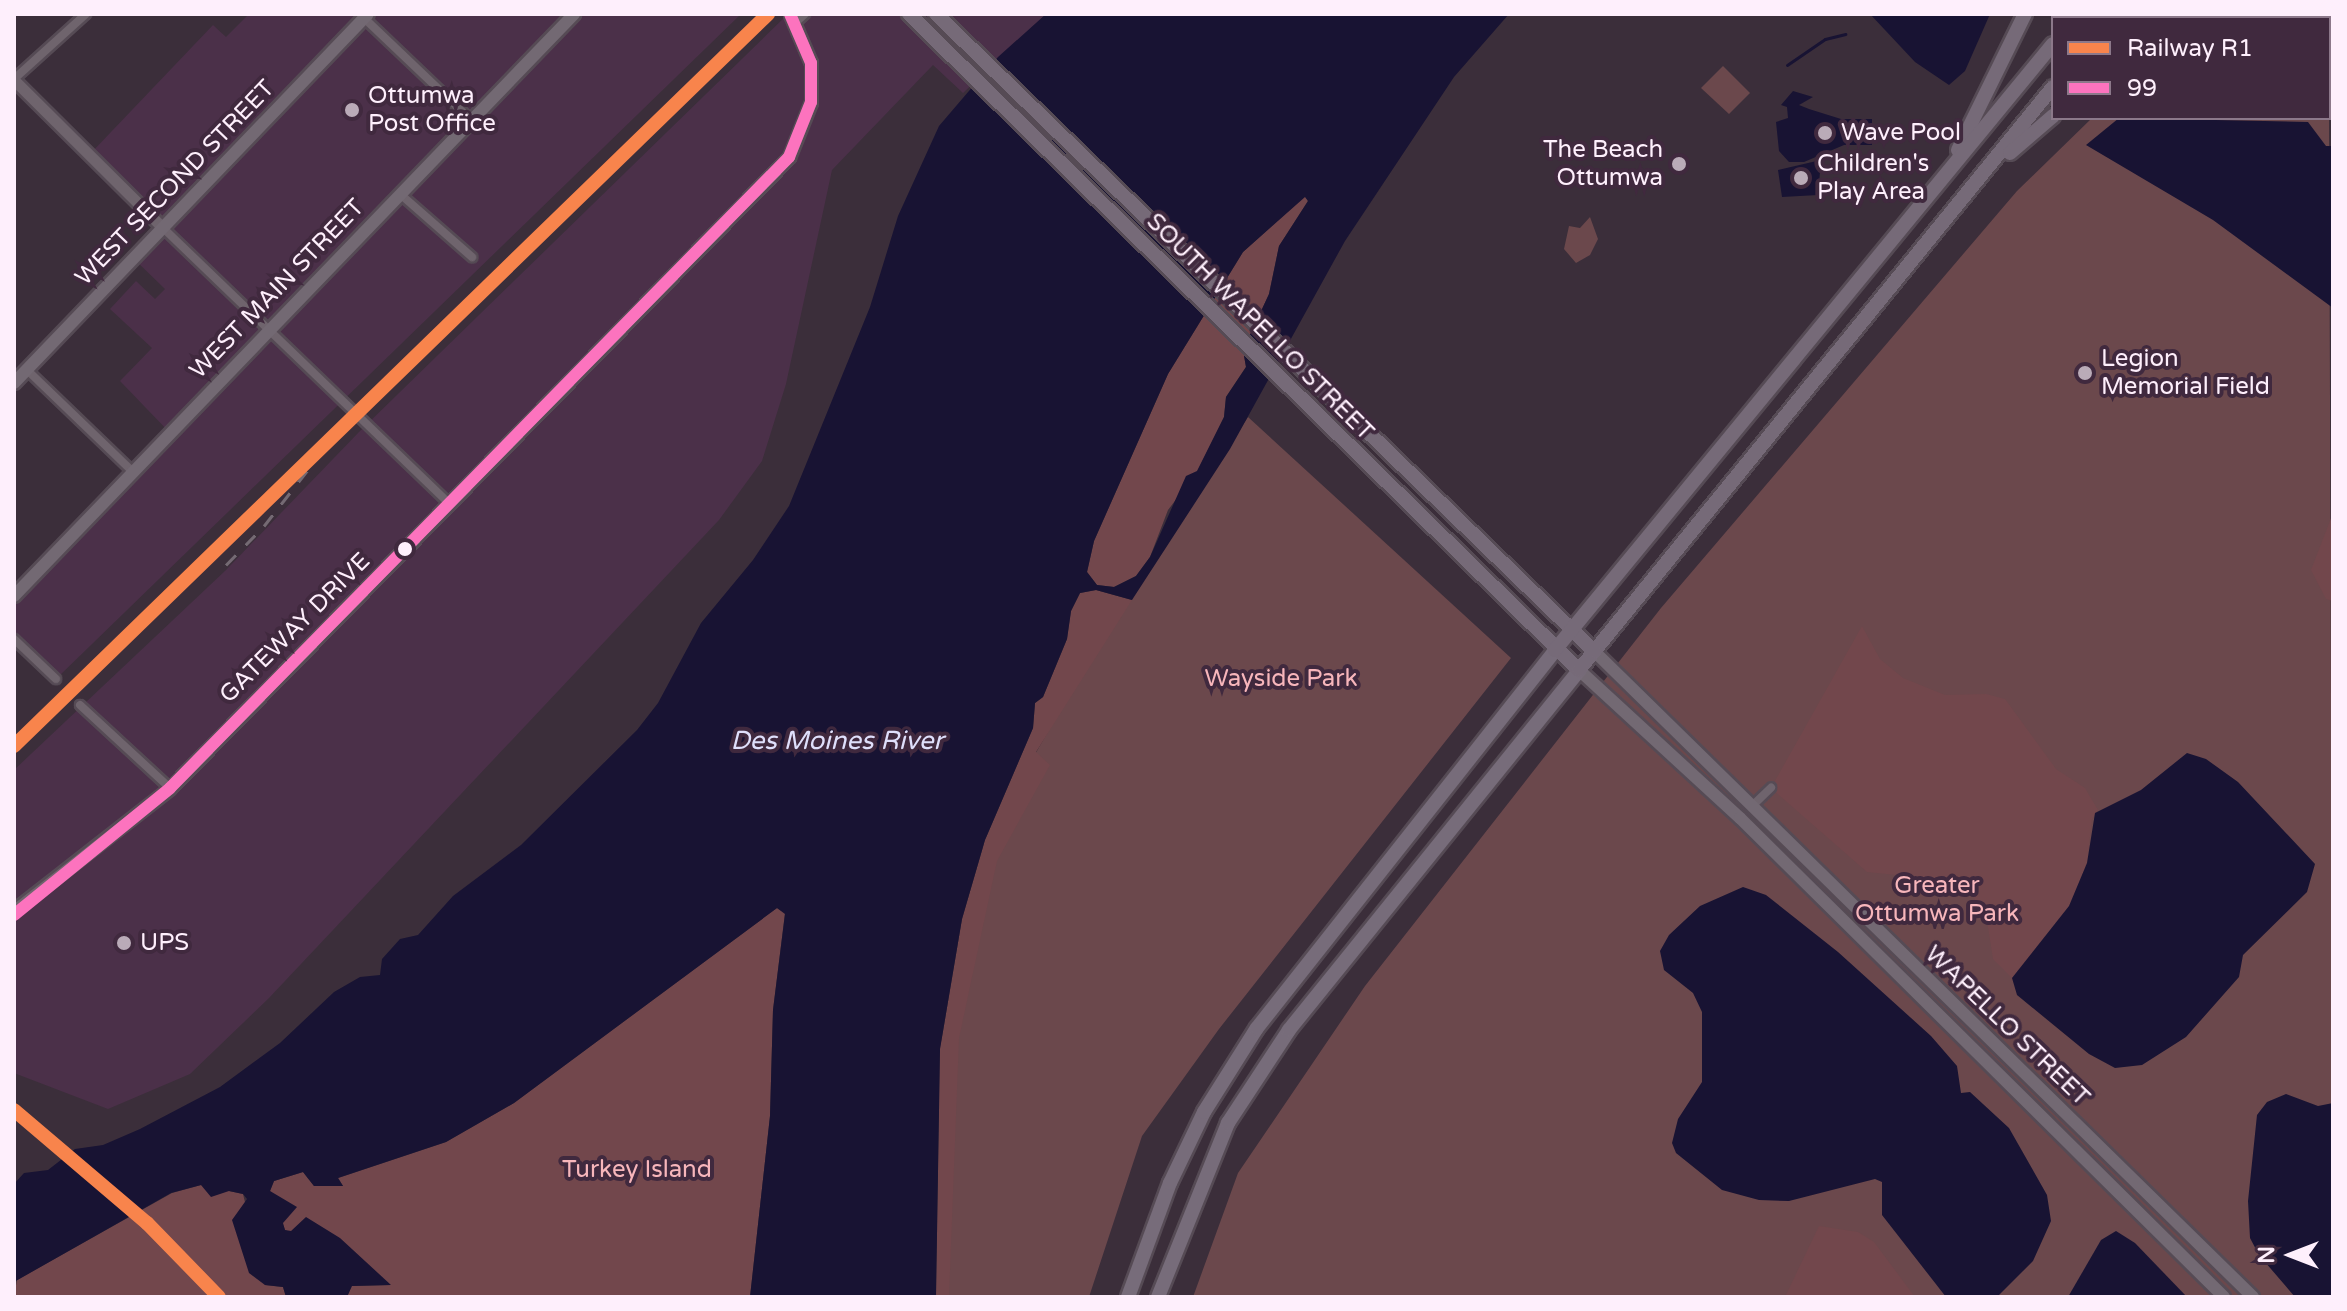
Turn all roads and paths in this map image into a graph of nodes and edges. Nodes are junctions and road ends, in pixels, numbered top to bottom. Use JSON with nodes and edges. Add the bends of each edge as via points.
{"nodes":[{"id":1,"x":86,"y":14,"type":"edge"},
{"id":2,"x":574,"y":14,"type":"edge"},
{"id":3,"x":909,"y":14,"type":"edge"},
{"id":4,"x":936,"y":14,"type":"edge"},
{"id":5,"x":2025,"y":14,"type":"edge"},
{"id":6,"x":366,"y":16,"type":"edge"},
{"id":7,"x":797,"y":17,"type":"edge"},
{"id":8,"x":2051,"y":46,"type":"edge"},
{"id":9,"x":14,"y":80,"type":"edge"},
{"id":10,"x":2051,"y":89,"type":"edge"},
{"id":11,"x":2051,"y":118,"type":"edge"},
{"id":12,"x":471,"y":120,"type":"junction"},
{"id":13,"x":1936,"y":187,"type":"junction"},
{"id":14,"x":400,"y":194,"type":"junction"},
{"id":15,"x":1954,"y":210,"type":"junction"},
{"id":16,"x":163,"y":228,"type":"junction"},
{"id":17,"x":472,"y":257,"type":"dead end"},
{"id":18,"x":269,"y":329,"type":"junction"},
{"id":19,"x":19,"y":375,"type":"edge"},
{"id":20,"x":133,"y":472,"type":"junction"},
{"id":21,"x":449,"y":503,"type":"junction"},
{"id":22,"x":14,"y":596,"type":"edge"},
{"id":23,"x":1573,"y":629,"type":"junction"},
{"id":24,"x":14,"y":639,"type":"edge"},
{"id":25,"x":1555,"y":650,"type":"junction"},
{"id":26,"x":1594,"y":651,"type":"junction"},
{"id":27,"x":1579,"y":670,"type":"junction"},
{"id":28,"x":56,"y":679,"type":"dead end"},
{"id":29,"x":80,"y":705,"type":"dead end"},
{"id":30,"x":170,"y":788,"type":"junction"},
{"id":31,"x":1771,"y":788,"type":"dead end"},
{"id":32,"x":1751,"y":808,"type":"junction"},
{"id":33,"x":15,"y":913,"type":"edge"},
{"id":34,"x":1128,"y":1297,"type":"edge"},
{"id":35,"x":1158,"y":1297,"type":"edge"},
{"id":36,"x":2224,"y":1297,"type":"edge"},
{"id":37,"x":2253,"y":1297,"type":"edge"}],
"edges":[{"from":1,"to":9,"type":"street"},
{"from":2,"to":12,"type":"main road","name":"WEST MAIN STREET"},
{"from":3,"to":25,"type":"highway","name":"SOUTH WAPELLO STREET"},
{"from":4,"to":23,"type":"highway","name":"SOUTH WAPELLO STREET"},
{"from":5,"to":13,"type":"highway"},
{"from":6,"to":12,"type":"street"},
{"from":6,"to":16,"type":"main road","name":"WEST SECOND STREET"},
{"from":7,"to":21,"type":"street","name":"GATEWAY DRIVE","via":[[811,63],[811,102],[789,157]]},
{"from":8,"to":13,"type":"highway"},
{"from":9,"to":16,"type":"street"},
{"from":10,"to":15,"type":"highway"},
{"from":11,"to":15,"type":"highway"},
{"from":12,"to":14,"type":"main road","name":"WEST MAIN STREET"},
{"from":13,"to":23,"type":"highway"},
{"from":14,"to":17,"type":"street"},
{"from":14,"to":18,"type":"main road","name":"WEST MAIN STREET"},
{"from":15,"to":26,"type":"highway"},
{"from":16,"to":18,"type":"street"},
{"from":16,"to":19,"type":"main road","name":"WEST SECOND STREET"},
{"from":18,"to":20,"type":"main road","name":"WEST MAIN STREET"},
{"from":18,"to":21,"type":"street"},
{"from":19,"to":20,"type":"street"},
{"from":20,"to":22,"type":"main road","name":"WEST MAIN STREET"},
{"from":21,"to":30,"type":"street","name":"GATEWAY DRIVE"},
{"from":23,"to":25,"type":"highway"},
{"from":23,"to":26,"type":"highway","name":"SOUTH WAPELLO STREET"},
{"from":24,"to":28,"type":"street"},
{"from":25,"to":27,"type":"highway","name":"SOUTH WAPELLO STREET"},
{"from":25,"to":34,"type":"main road","via":[[1257,1028],[1198,1126]]},
{"from":26,"to":27,"type":"highway"},
{"from":26,"to":32,"type":"main road","name":"WAPELLO STREET"},
{"from":27,"to":35,"type":"main road","via":[[1289,1030],[1228,1123]]},
{"from":27,"to":36,"type":"main road","name":"WAPELLO STREET","via":[[1740,818]]},
{"from":29,"to":30,"type":"street"},
{"from":30,"to":33,"type":"street","name":"GATEWAY DRIVE"},
{"from":31,"to":32,"type":"street"},
{"from":32,"to":37,"type":"main road","name":"WAPELLO STREET"}]}
